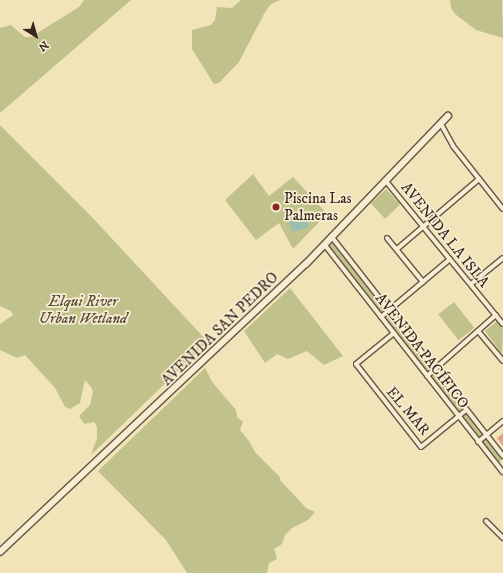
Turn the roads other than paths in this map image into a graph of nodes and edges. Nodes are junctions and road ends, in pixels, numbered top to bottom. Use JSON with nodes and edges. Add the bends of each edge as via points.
{"nodes":[{"id":1,"x":448,"y":116,"type":"dead end"},
{"id":2,"x":441,"y":124,"type":"junction"},
{"id":3,"x":480,"y":179,"type":"junction"},
{"id":4,"x":385,"y":180,"type":"junction"},
{"id":5,"x":503,"y":209,"type":"edge"},
{"id":6,"x":423,"y":226,"type":"junction"},
{"id":7,"x":331,"y":236,"type":"junction"},
{"id":8,"x":387,"y":238,"type":"dead end"},
{"id":9,"x":324,"y":244,"type":"junction"},
{"id":10,"x":397,"y":249,"type":"junction"},
{"id":11,"x":503,"y":258,"type":"edge"},
{"id":12,"x":450,"y":259,"type":"junction"},
{"id":13,"x":423,"y":282,"type":"junction"},
{"id":14,"x":471,"y":284,"type":"junction"},
{"id":15,"x":389,"y":310,"type":"junction"},
{"id":16,"x":496,"y":315,"type":"junction"},
{"id":17,"x":382,"y":317,"type":"junction"},
{"id":18,"x":503,"y":324,"type":"edge"},
{"id":19,"x":478,"y":331,"type":"junction"},
{"id":20,"x":394,"y":333,"type":"junction"},
{"id":21,"x":503,"y":361,"type":"edge"},
{"id":22,"x":435,"y":369,"type":"junction"},
{"id":23,"x":427,"y":376,"type":"junction"},
{"id":24,"x":466,"y":410,"type":"junction"},
{"id":25,"x":458,"y":417,"type":"junction"},
{"id":26,"x":503,"y":421,"type":"edge"},
{"id":27,"x":486,"y":436,"type":"junction"},
{"id":28,"x":478,"y":442,"type":"junction"},
{"id":29,"x":503,"y":456,"type":"edge"},
{"id":30,"x":503,"y":472,"type":"edge"},
{"id":31,"x":486,"y":521,"type":"dead end"},
{"id":32,"x":503,"y":538,"type":"edge"},
{"id":33,"x":0,"y":552,"type":"edge"}],
"edges":[{"from":1,"to":2,"type":"street","name":"AVENIDA SAN PEDRO"},
{"from":2,"to":3,"type":"street","via":[[454,146]]},
{"from":2,"to":4,"type":"street","name":"AVENIDA SAN PEDRO"},
{"from":3,"to":5,"type":"street"},
{"from":3,"to":6,"type":"street"},
{"from":4,"to":6,"type":"street","name":"AVENIDA LA ISLA"},
{"from":4,"to":7,"type":"street","name":"AVENIDA SAN PEDRO"},
{"from":6,"to":10,"type":"street"},
{"from":6,"to":12,"type":"street","name":"AVENIDA LA ISLA"},
{"from":7,"to":9,"type":"street","name":"AVENIDA SAN PEDRO"},
{"from":7,"to":15,"type":"street","name":"AVENIDA PACÍFICO"},
{"from":8,"to":10,"type":"street"},
{"from":9,"to":17,"type":"street","name":"AVENIDA PACÍFICO"},
{"from":9,"to":33,"type":"street","name":"AVENIDA SAN PEDRO","via":[[226,340]]},
{"from":10,"to":13,"type":"street"},
{"from":11,"to":14,"type":"street"},
{"from":12,"to":13,"type":"street"},
{"from":12,"to":14,"type":"street","name":"AVENIDA LA ISLA"},
{"from":13,"to":15,"type":"street"},
{"from":14,"to":16,"type":"street","name":"AVENIDA LA ISLA"},
{"from":15,"to":17,"type":"street"},
{"from":15,"to":22,"type":"street","name":"AVENIDA PACÍFICO"},
{"from":16,"to":18,"type":"street","name":"AVENIDA LA ISLA"},
{"from":16,"to":19,"type":"street"},
{"from":17,"to":20,"type":"street","name":"AVENIDA PACÍFICO"},
{"from":19,"to":21,"type":"street"},
{"from":19,"to":22,"type":"street"},
{"from":20,"to":23,"type":"street","name":"AVENIDA PACÍFICO"},
{"from":20,"to":25,"type":"street","name":"EL MAR","via":[[356,364],[421,447]]},
{"from":22,"to":23,"type":"street"},
{"from":22,"to":24,"type":"street","name":"AVENIDA PACÍFICO"},
{"from":23,"to":25,"type":"street","name":"AVENIDA PACÍFICO"},
{"from":24,"to":25,"type":"street","name":"EL MAR"},
{"from":24,"to":27,"type":"street","name":"AVENIDA PACÍFICO"},
{"from":25,"to":28,"type":"street","name":"AVENIDA PACÍFICO"},
{"from":26,"to":27,"type":"street"},
{"from":27,"to":28,"type":"street"},
{"from":27,"to":29,"type":"street","name":"AVENIDA PACÍFICO"},
{"from":28,"to":30,"type":"street","name":"AVENIDA PACÍFICO"},
{"from":31,"to":32,"type":"street"}]}
